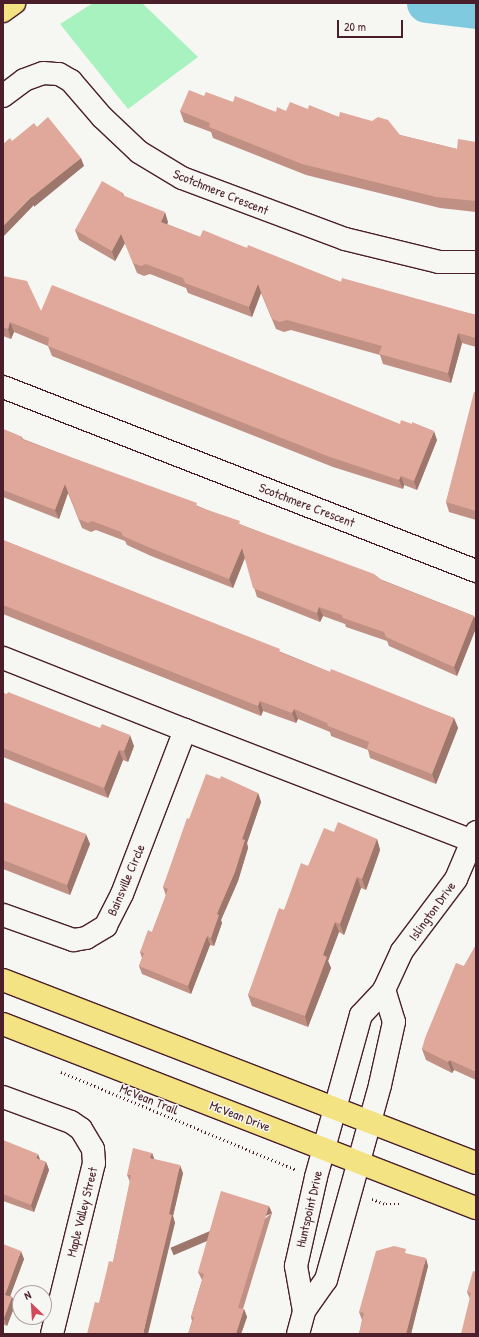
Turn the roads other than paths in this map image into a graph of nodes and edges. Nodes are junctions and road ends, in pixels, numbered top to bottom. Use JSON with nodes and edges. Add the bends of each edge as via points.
{"nodes":[{"id":1,"x":14,"y":3,"type":"edge"},
{"id":2,"x":3,"y":10,"type":"edge"},
{"id":3,"x":3,"y":96,"type":"edge"},
{"id":4,"x":476,"y":262,"type":"edge"},
{"id":5,"x":3,"y":387,"type":"edge"},
{"id":6,"x":476,"y":571,"type":"edge"},
{"id":7,"x":3,"y":658,"type":"edge"},
{"id":8,"x":185,"y":730,"type":"junction"},
{"id":9,"x":474,"y":836,"type":"edge"},
{"id":10,"x":3,"y":915,"type":"edge"},
{"id":11,"x":3,"y":980,"type":"edge"},
{"id":12,"x":384,"y":990,"type":"junction"},
{"id":13,"x":3,"y":1024,"type":"edge"},
{"id":14,"x":3,"y":1097,"type":"edge"},
{"id":15,"x":335,"y":1108,"type":"junction"},
{"id":16,"x":370,"y":1122,"type":"junction"},
{"id":17,"x":324,"y":1148,"type":"junction"},
{"id":18,"x":358,"y":1162,"type":"junction"},
{"id":19,"x":476,"y":1163,"type":"edge"},
{"id":20,"x":476,"y":1208,"type":"edge"},
{"id":21,"x":304,"y":1311,"type":"junction"},
{"id":22,"x":52,"y":1334,"type":"edge"},
{"id":23,"x":298,"y":1334,"type":"edge"}],
"edges":[{"from":1,"to":2,"type":"main road"},
{"from":3,"to":4,"type":"street","name":"Scotchmere Crescent","via":[[24,80],[43,72],[59,74],[71,81],[102,117],[139,152],[182,178],[345,239],[438,262]]},
{"from":5,"to":6,"type":"street","name":"Scotchmere Crescent"},
{"from":7,"to":8,"type":"street"},
{"from":8,"to":9,"type":"street"},
{"from":8,"to":10,"type":"street","name":"Bainsville Circle","via":[[122,894],[106,926],[86,938],[73,940]]},
{"from":9,"to":12,"type":"street","name":"Islington Drive","via":[[456,879],[402,951]]},
{"from":11,"to":15,"type":"main road"},
{"from":12,"to":15,"type":"street","name":"Islington Drive","via":[[361,1015]]},
{"from":12,"to":16,"type":"street","via":[[394,1022]]},
{"from":13,"to":17,"type":"main road","name":"McVean Drive"},
{"from":14,"to":22,"type":"street","name":"Maple Valley Street","via":[[71,1122],[81,1129],[93,1149],[94,1163]]},
{"from":15,"to":16,"type":"main road"},
{"from":15,"to":17,"type":"street","name":"Huntspoint Drive"},
{"from":16,"to":18,"type":"street","name":"Huntspoint Drive"},
{"from":16,"to":19,"type":"main road"},
{"from":17,"to":18,"type":"main road","name":"McVean Drive"},
{"from":17,"to":21,"type":"street","name":"Huntspoint Drive","via":[[296,1266]]},
{"from":18,"to":20,"type":"main road","name":"McVean Drive"},
{"from":18,"to":21,"type":"street","name":"Huntspoint Drive","via":[[326,1280]]},
{"from":21,"to":23,"type":"street","name":"Huntspoint Drive"}]}
